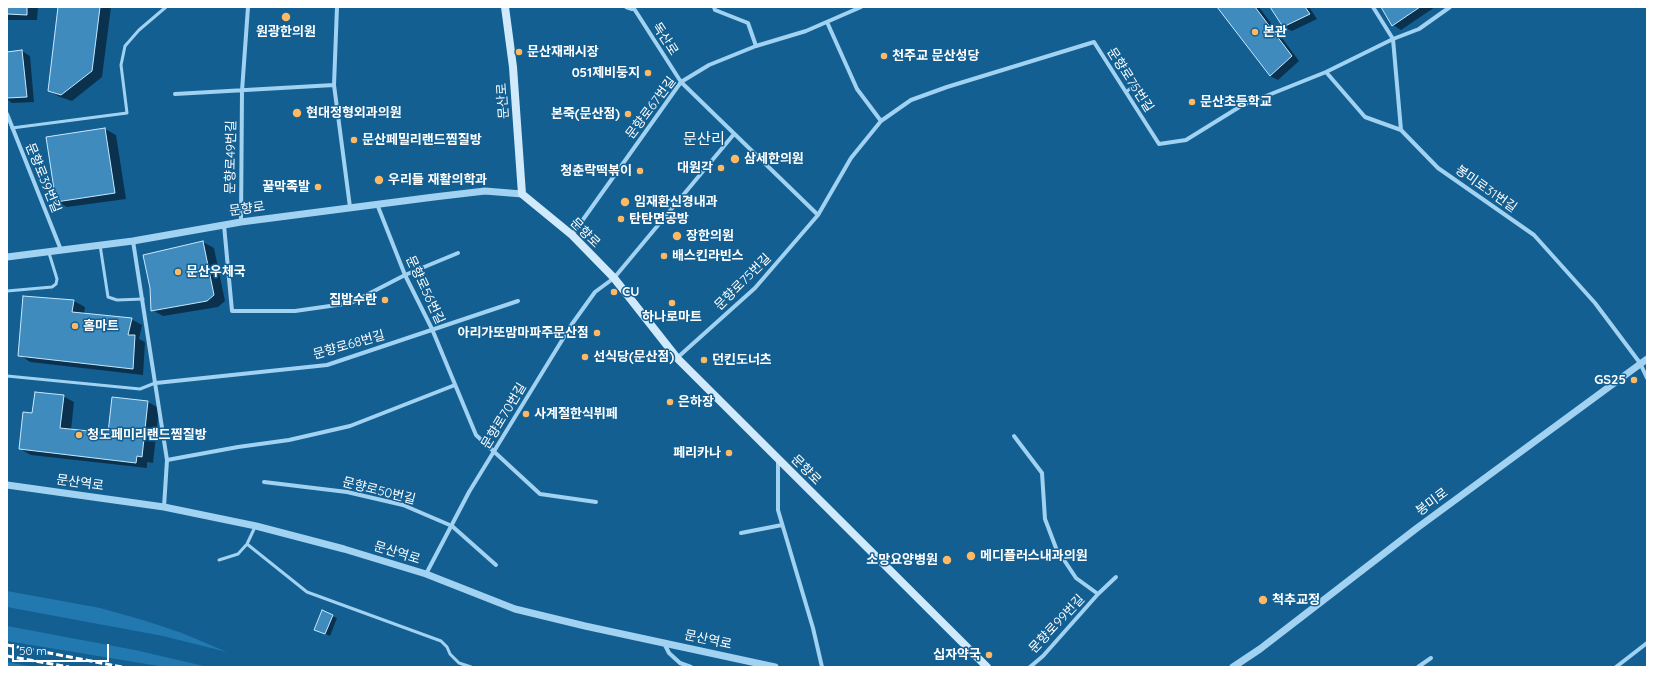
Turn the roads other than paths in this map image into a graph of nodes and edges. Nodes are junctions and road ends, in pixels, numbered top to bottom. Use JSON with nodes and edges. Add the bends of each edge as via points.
{"nodes":[{"id":1,"x":166,"y":7,"type":"edge"},
{"id":2,"x":248,"y":7,"type":"edge"},
{"id":3,"x":337,"y":7,"type":"edge"},
{"id":4,"x":505,"y":7,"type":"edge"},
{"id":5,"x":626,"y":7,"type":"edge"},
{"id":6,"x":714,"y":7,"type":"edge"},
{"id":7,"x":861,"y":7,"type":"edge"},
{"id":8,"x":1373,"y":7,"type":"edge"},
{"id":9,"x":1450,"y":7,"type":"edge"},
{"id":10,"x":632,"y":8,"type":"edge"},
{"id":11,"x":827,"y":22,"type":"junction"},
{"id":12,"x":1393,"y":40,"type":"junction"},
{"id":13,"x":756,"y":46,"type":"junction"},
{"id":14,"x":1326,"y":72,"type":"junction"},
{"id":15,"x":681,"y":82,"type":"junction"},
{"id":16,"x":1136,"y":84,"type":"dead end"},
{"id":17,"x":334,"y":85,"type":"junction"},
{"id":18,"x":242,"y":91,"type":"junction"},
{"id":19,"x":1126,"y":92,"type":"junction"},
{"id":20,"x":175,"y":94,"type":"dead end"},
{"id":21,"x":7,"y":114,"type":"edge"},
{"id":22,"x":881,"y":121,"type":"junction"},
{"id":23,"x":10,"y":126,"type":"edge"},
{"id":24,"x":1401,"y":130,"type":"junction"},
{"id":25,"x":734,"y":134,"type":"junction"},
{"id":26,"x":522,"y":194,"type":"junction"},
{"id":27,"x":377,"y":204,"type":"junction"},
{"id":28,"x":350,"y":207,"type":"junction"},
{"id":29,"x":818,"y":215,"type":"junction"},
{"id":30,"x":241,"y":222,"type":"junction"},
{"id":31,"x":224,"y":225,"type":"junction"},
{"id":32,"x":572,"y":235,"type":"junction"},
{"id":33,"x":134,"y":241,"type":"junction"},
{"id":34,"x":100,"y":245,"type":"junction"},
{"id":35,"x":61,"y":250,"type":"junction"},
{"id":36,"x":49,"y":251,"type":"junction"},
{"id":37,"x":458,"y":254,"type":"dead end"},
{"id":38,"x":7,"y":257,"type":"edge"},
{"id":39,"x":405,"y":275,"type":"junction"},
{"id":40,"x":614,"y":278,"type":"junction"},
{"id":41,"x":7,"y":291,"type":"edge"},
{"id":42,"x":143,"y":299,"type":"junction"},
{"id":43,"x":518,"y":301,"type":"dead end"},
{"id":44,"x":432,"y":329,"type":"junction"},
{"id":45,"x":676,"y":358,"type":"junction"},
{"id":46,"x":1647,"y":359,"type":"edge"},
{"id":47,"x":1640,"y":363,"type":"junction"},
{"id":48,"x":7,"y":376,"type":"edge"},
{"id":49,"x":1647,"y":378,"type":"edge"},
{"id":50,"x":156,"y":383,"type":"junction"},
{"id":51,"x":455,"y":385,"type":"junction"},
{"id":52,"x":1014,"y":436,"type":"dead end"},
{"id":53,"x":494,"y":453,"type":"junction"},
{"id":54,"x":778,"y":459,"type":"junction"},
{"id":55,"x":167,"y":460,"type":"junction"},
{"id":56,"x":264,"y":482,"type":"dead end"},
{"id":57,"x":7,"y":485,"type":"edge"},
{"id":58,"x":596,"y":502,"type":"dead end"},
{"id":59,"x":164,"y":506,"type":"junction"},
{"id":60,"x":782,"y":525,"type":"junction"},
{"id":61,"x":256,"y":526,"type":"junction"},
{"id":62,"x":452,"y":526,"type":"junction"},
{"id":63,"x":741,"y":533,"type":"dead end"},
{"id":64,"x":247,"y":544,"type":"junction"},
{"id":65,"x":219,"y":560,"type":"dead end"},
{"id":66,"x":496,"y":565,"type":"dead end"},
{"id":67,"x":426,"y":574,"type":"junction"},
{"id":68,"x":1116,"y":577,"type":"dead end"},
{"id":69,"x":1098,"y":594,"type":"junction"},
{"id":70,"x":664,"y":643,"type":"junction"},
{"id":71,"x":1647,"y":643,"type":"edge"},
{"id":72,"x":1431,"y":658,"type":"dead end"},
{"id":73,"x":471,"y":667,"type":"edge"},
{"id":74,"x":690,"y":667,"type":"edge"},
{"id":75,"x":775,"y":667,"type":"edge"},
{"id":76,"x":822,"y":667,"type":"edge"},
{"id":77,"x":988,"y":667,"type":"edge"},
{"id":78,"x":1030,"y":667,"type":"edge"},
{"id":79,"x":1233,"y":667,"type":"edge"},
{"id":80,"x":1418,"y":667,"type":"edge"},
{"id":81,"x":1616,"y":667,"type":"edge"}],
"edges":[{"from":1,"to":23,"type":"lane","via":[[125,46],[120,65],[127,113]]},
{"from":2,"to":18,"type":"street","name":"문향로49번길"},
{"from":3,"to":17,"type":"street"},
{"from":4,"to":26,"type":"main road","name":"문산로","via":[[513,66]]},
{"from":5,"to":10,"type":"street"},
{"from":6,"to":13,"type":"street","via":[[715,10],[748,23]]},
{"from":7,"to":11,"type":"street","name":"문향로67번길"},
{"from":8,"to":12,"type":"street"},
{"from":9,"to":12,"type":"street","name":"문향로75번길","via":[[1419,29]]},
{"from":10,"to":15,"type":"street","name":"독산로"},
{"from":11,"to":13,"type":"street","name":"문향로67번길"},
{"from":11,"to":22,"type":"street","via":[[857,89]]},
{"from":12,"to":14,"type":"street","name":"문향로75번길"},
{"from":12,"to":24,"type":"street"},
{"from":13,"to":15,"type":"street","name":"문향로67번길","via":[[709,65]]},
{"from":14,"to":19,"type":"street","name":"문향로75번길","via":[[1241,106],[1186,140],[1159,144]]},
{"from":14,"to":24,"type":"street","via":[[1366,117]]},
{"from":15,"to":25,"type":"street"},
{"from":15,"to":32,"type":"street","name":"문향로67번길"},
{"from":16,"to":19,"type":"lane"},
{"from":17,"to":18,"type":"street"},
{"from":17,"to":28,"type":"street"},
{"from":18,"to":20,"type":"street"},
{"from":18,"to":30,"type":"street","name":"문향로49번길"},
{"from":19,"to":22,"type":"street","name":"문향로75번길","via":[[1094,42],[911,100]]},
{"from":21,"to":23,"type":"street","name":"문향로39번길"},
{"from":22,"to":29,"type":"street","name":"문향로75번길","via":[[851,158]]},
{"from":23,"to":35,"type":"street","name":"문향로39번길"},
{"from":24,"to":47,"type":"street","name":"봉미로31번길","via":[[1438,168],[1534,235],[1596,303]]},
{"from":25,"to":29,"type":"street"},
{"from":25,"to":40,"type":"street","name":"문향로70번길"},
{"from":26,"to":27,"type":"street","name":"문향로","via":[[485,191]]},
{"from":26,"to":32,"type":"main road","name":"문향로"},
{"from":27,"to":28,"type":"street","name":"문향로"},
{"from":27,"to":39,"type":"street","name":"문향로56번길"},
{"from":28,"to":30,"type":"street","name":"문향로"},
{"from":29,"to":45,"type":"street","name":"문향로75번길","via":[[755,288]]},
{"from":30,"to":31,"type":"street","name":"문향로"},
{"from":31,"to":33,"type":"street","name":"문향로"},
{"from":31,"to":39,"type":"street","via":[[232,311],[295,311],[351,303]]},
{"from":32,"to":40,"type":"main road","name":"문향로"},
{"from":33,"to":34,"type":"street","name":"문향로"},
{"from":33,"to":42,"type":"street"},
{"from":34,"to":35,"type":"street","name":"문향로"},
{"from":34,"to":42,"type":"lane","via":[[108,297],[117,300]]},
{"from":35,"to":36,"type":"street","name":"문향로"},
{"from":36,"to":38,"type":"street","name":"문향로"},
{"from":36,"to":41,"type":"lane","via":[[57,279],[56,284],[52,287]]},
{"from":37,"to":39,"type":"street"},
{"from":39,"to":44,"type":"street","name":"문향로56번길"},
{"from":40,"to":45,"type":"main road","name":"문향로"},
{"from":40,"to":53,"type":"street","name":"문향로70번길","via":[[595,292],[572,324]]},
{"from":42,"to":50,"type":"street"},
{"from":43,"to":44,"type":"street","name":"문향로68번길"},
{"from":44,"to":50,"type":"street","name":"문향로68번길","via":[[327,364]]},
{"from":44,"to":51,"type":"street","name":"문향로56번길"},
{"from":45,"to":54,"type":"main road","name":"문향로"},
{"from":46,"to":47,"type":"street","name":"봉미로"},
{"from":47,"to":49,"type":"street","name":"봉미로31번길"},
{"from":47,"to":79,"type":"street","name":"봉미로"},
{"from":48,"to":50,"type":"lane","via":[[140,389]]},
{"from":50,"to":55,"type":"street"},
{"from":51,"to":53,"type":"street","name":"문향로56번길","via":[[476,435]]},
{"from":51,"to":55,"type":"street","via":[[350,426],[289,440]]},
{"from":52,"to":69,"type":"street","name":"문향로99번길","via":[[1042,473],[1045,519],[1056,548],[1076,578]]},
{"from":53,"to":58,"type":"street","name":"문향로56번길","via":[[540,494]]},
{"from":53,"to":62,"type":"street","name":"문향로70번길","via":[[469,492]]},
{"from":54,"to":60,"type":"street","via":[[778,510]]},
{"from":54,"to":77,"type":"main road","name":"문향로"},
{"from":55,"to":59,"type":"street"},
{"from":56,"to":62,"type":"street","name":"문향로50번길","via":[[347,492],[404,505]]},
{"from":57,"to":59,"type":"street","name":"문산역로"},
{"from":59,"to":61,"type":"street","name":"문산역로"},
{"from":60,"to":63,"type":"street"},
{"from":60,"to":76,"type":"street"},
{"from":61,"to":64,"type":"lane"},
{"from":61,"to":67,"type":"street","name":"문산역로"},
{"from":62,"to":66,"type":"street","name":"문향로50번길"},
{"from":62,"to":67,"type":"street","name":"문향로70번길"},
{"from":64,"to":65,"type":"lane","via":[[238,554]]},
{"from":64,"to":73,"type":"lane","via":[[307,592],[440,641],[459,664]]},
{"from":67,"to":70,"type":"street","name":"문산역로","via":[[515,609]]},
{"from":68,"to":69,"type":"street","name":"문향로99번길"},
{"from":69,"to":78,"type":"street","name":"문향로99번길"},
{"from":70,"to":74,"type":"street","via":[[669,653],[680,663]]},
{"from":70,"to":75,"type":"street","name":"문산역로"},
{"from":71,"to":81,"type":"street"},
{"from":72,"to":80,"type":"street"}]}
